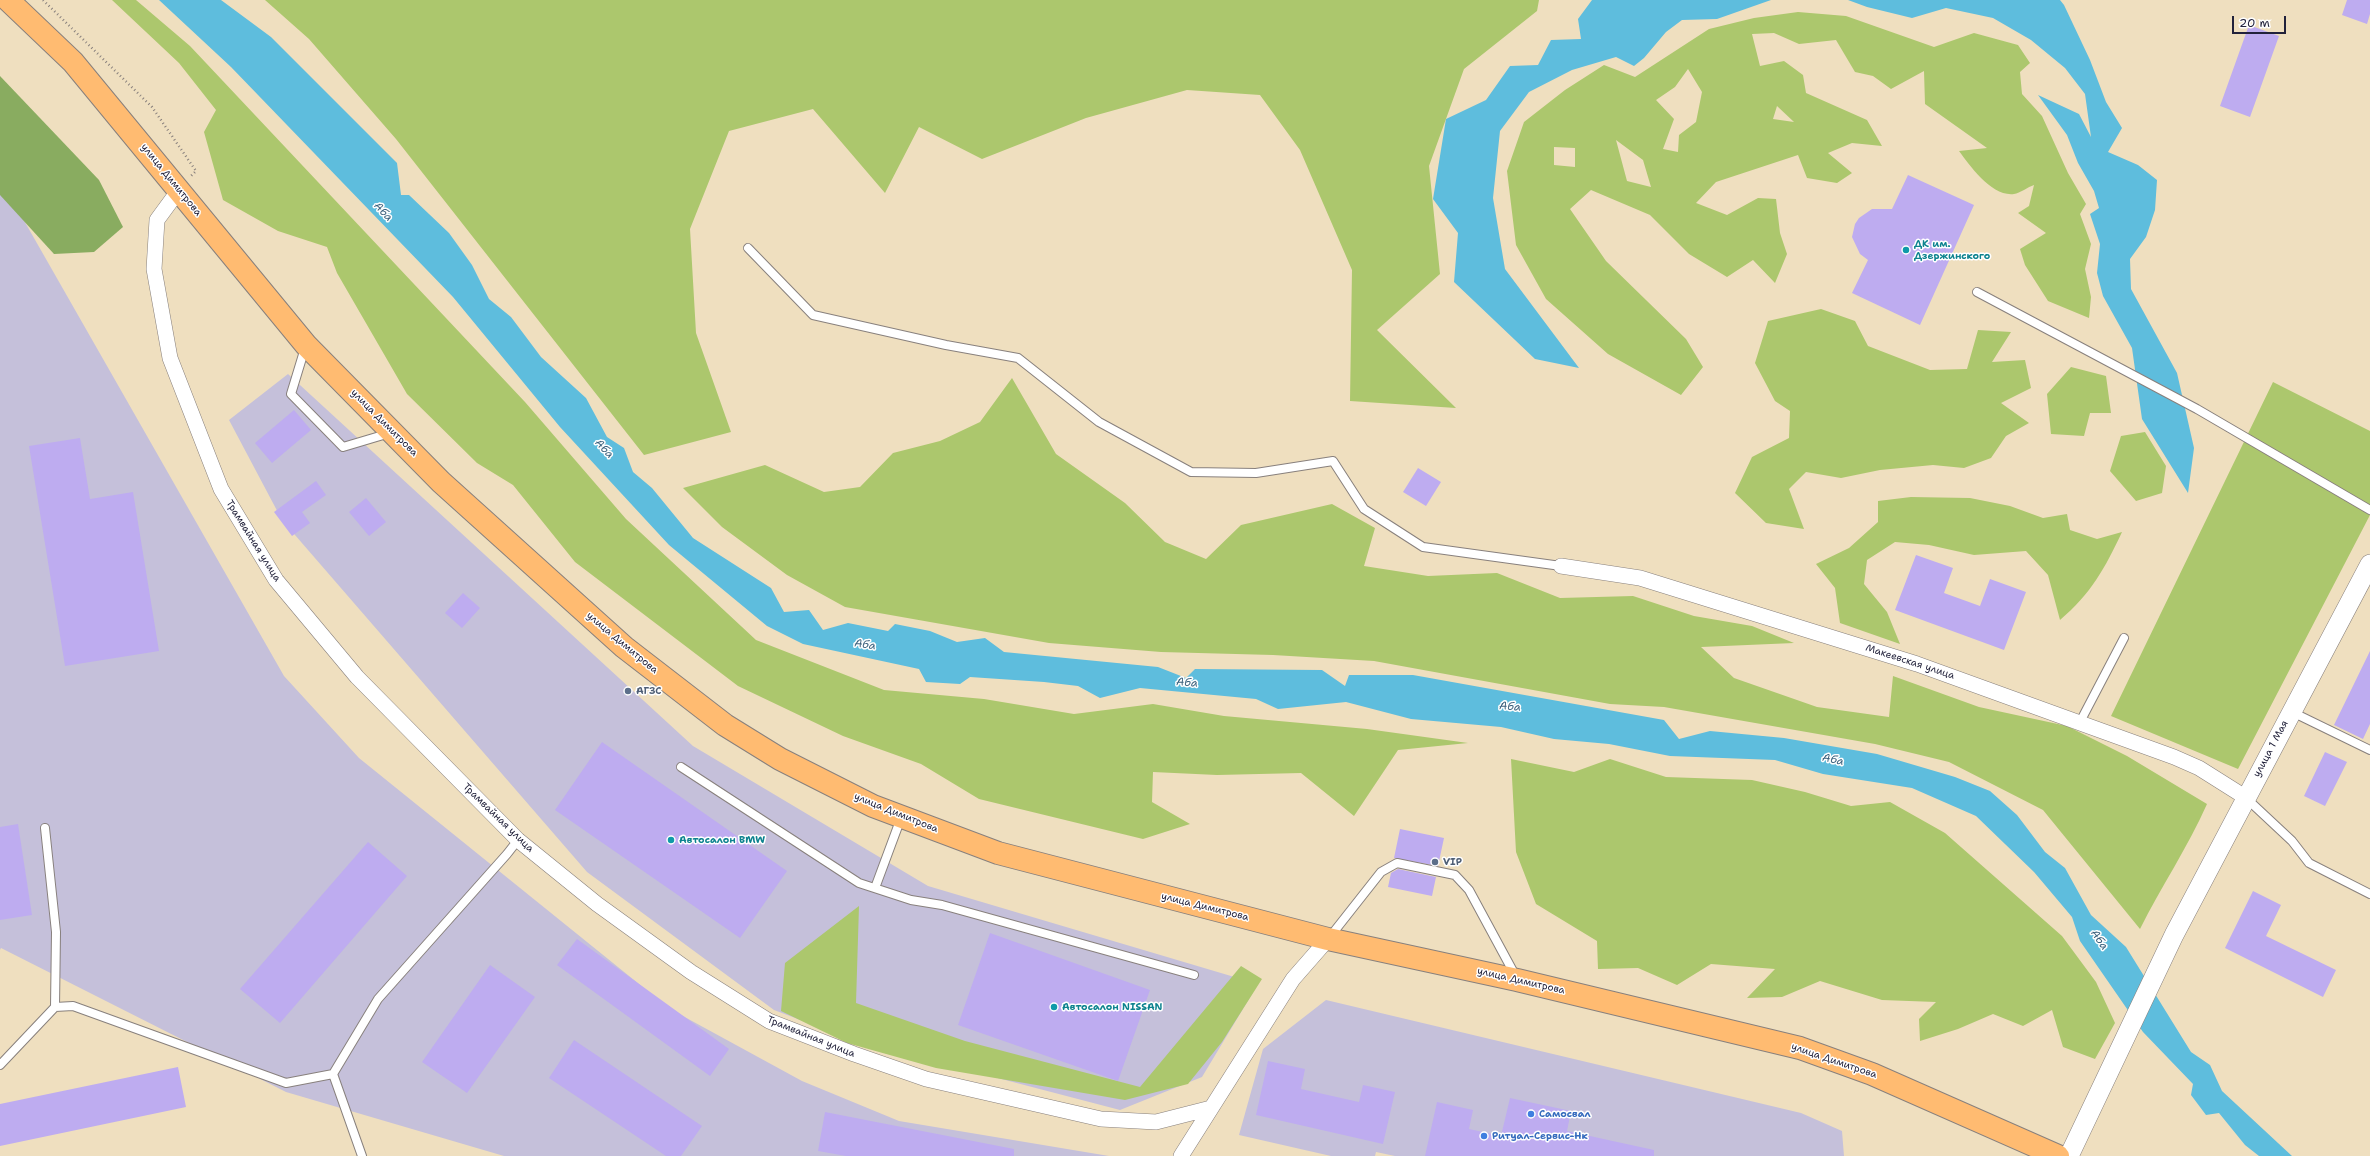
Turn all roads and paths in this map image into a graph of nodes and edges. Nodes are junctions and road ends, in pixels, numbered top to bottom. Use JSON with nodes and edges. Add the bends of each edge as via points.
{"nodes":[{"id":1,"x":8,"y":0,"type":"edge"},
{"id":2,"x":43,"y":0,"type":"edge"},
{"id":3,"x":179,"y":190,"type":"junction"},
{"id":4,"x":748,"y":248,"type":"dead end"},
{"id":5,"x":1978,"y":292,"type":"dead end"},
{"id":6,"x":306,"y":345,"type":"junction"},
{"id":7,"x":393,"y":432,"type":"junction"},
{"id":8,"x":2370,"y":510,"type":"edge"},
{"id":9,"x":2370,"y":564,"type":"edge"},
{"id":10,"x":1561,"y":566,"type":"joint"},
{"id":11,"x":2124,"y":638,"type":"dead end"},
{"id":12,"x":2291,"y":712,"type":"junction"},
{"id":13,"x":2080,"y":722,"type":"junction"},
{"id":14,"x":2370,"y":750,"type":"edge"},
{"id":15,"x":681,"y":767,"type":"dead end"},
{"id":16,"x":2245,"y":797,"type":"junction"},
{"id":17,"x":901,"y":816,"type":"junction"},
{"id":18,"x":45,"y":828,"type":"dead end"},
{"id":19,"x":518,"y":840,"type":"junction"},
{"id":20,"x":874,"y":888,"type":"junction"},
{"id":21,"x":2370,"y":894,"type":"edge"},
{"id":22,"x":1328,"y":939,"type":"junction"},
{"id":23,"x":1194,"y":975,"type":"dead end"},
{"id":24,"x":1517,"y":980,"type":"junction"},
{"id":25,"x":55,"y":1007,"type":"junction"},
{"id":26,"x":0,"y":1065,"type":"edge"},
{"id":27,"x":333,"y":1074,"type":"junction"},
{"id":28,"x":1211,"y":1108,"type":"junction"},
{"id":29,"x":362,"y":1156,"type":"edge"},
{"id":30,"x":1181,"y":1156,"type":"edge"},
{"id":31,"x":2058,"y":1156,"type":"edge"},
{"id":32,"x":2069,"y":1156,"type":"edge"}],
"edges":[{"from":1,"to":3,"type":"main road","name":"улица Димитрова","via":[[73,62]]},
{"from":2,"to":3,"type":"path","via":[[152,107],[196,171]]},
{"from":3,"to":6,"type":"main road","name":"улица Димитрова"},
{"from":3,"to":19,"type":"street","name":"Трамвайная улица","via":[[157,220],[154,269],[170,358],[221,489],[276,580],[357,677]]},
{"from":4,"to":10,"type":"lane","via":[[813,315],[946,345],[1018,358],[1099,422],[1191,472],[1256,473],[1333,462],[1364,509],[1423,547]]},
{"from":5,"to":8,"type":"lane","via":[[2197,409]]},
{"from":6,"to":7,"type":"main road","name":"улица Димитрова"},
{"from":6,"to":7,"type":"lane","via":[[291,394],[343,447]]},
{"from":7,"to":17,"type":"main road","name":"улица Димитрова","via":[[441,482],[624,647],[725,725],[780,758],[873,806]]},
{"from":9,"to":12,"type":"street","name":"улица 1 Мая"},
{"from":10,"to":13,"type":"street","name":"Макеевская улица","via":[[1640,578],[1917,664]]},
{"from":11,"to":13,"type":"lane"},
{"from":12,"to":14,"type":"lane"},
{"from":12,"to":16,"type":"street","name":"улица 1 Мая"},
{"from":13,"to":16,"type":"street","name":"Макеевская улица","via":[[2174,757],[2198,768]]},
{"from":15,"to":20,"type":"lane","via":[[833,868],[859,883]]},
{"from":16,"to":21,"type":"lane","via":[[2292,841],[2309,863]]},
{"from":16,"to":32,"type":"street","name":"улица 1 Мая","via":[[2174,935]]},
{"from":17,"to":20,"type":"lane"},
{"from":17,"to":22,"type":"main road","name":"улица Димитрова","via":[[998,852]]},
{"from":18,"to":25,"type":"lane","via":[[56,932]]},
{"from":19,"to":27,"type":"lane","via":[[378,999]]},
{"from":19,"to":28,"type":"street","name":"Трамвайная улица","via":[[597,904],[691,972],[770,1021],[854,1054],[926,1079],[1101,1119],[1156,1122]]},
{"from":20,"to":23,"type":"lane"},
{"from":22,"to":24,"type":"main road","name":"улица Димитрова"},
{"from":22,"to":24,"type":"lane","via":[[1381,872],[1397,863],[1455,875],[1469,890]]},
{"from":22,"to":28,"type":"street","via":[[1293,978]]},
{"from":24,"to":31,"type":"main road","name":"улица Димитрова","via":[[1800,1048],[1872,1074]]},
{"from":25,"to":26,"type":"lane"},
{"from":25,"to":27,"type":"lane","via":[[72,1006],[286,1083]]},
{"from":27,"to":29,"type":"lane"},
{"from":28,"to":30,"type":"street"}]}
